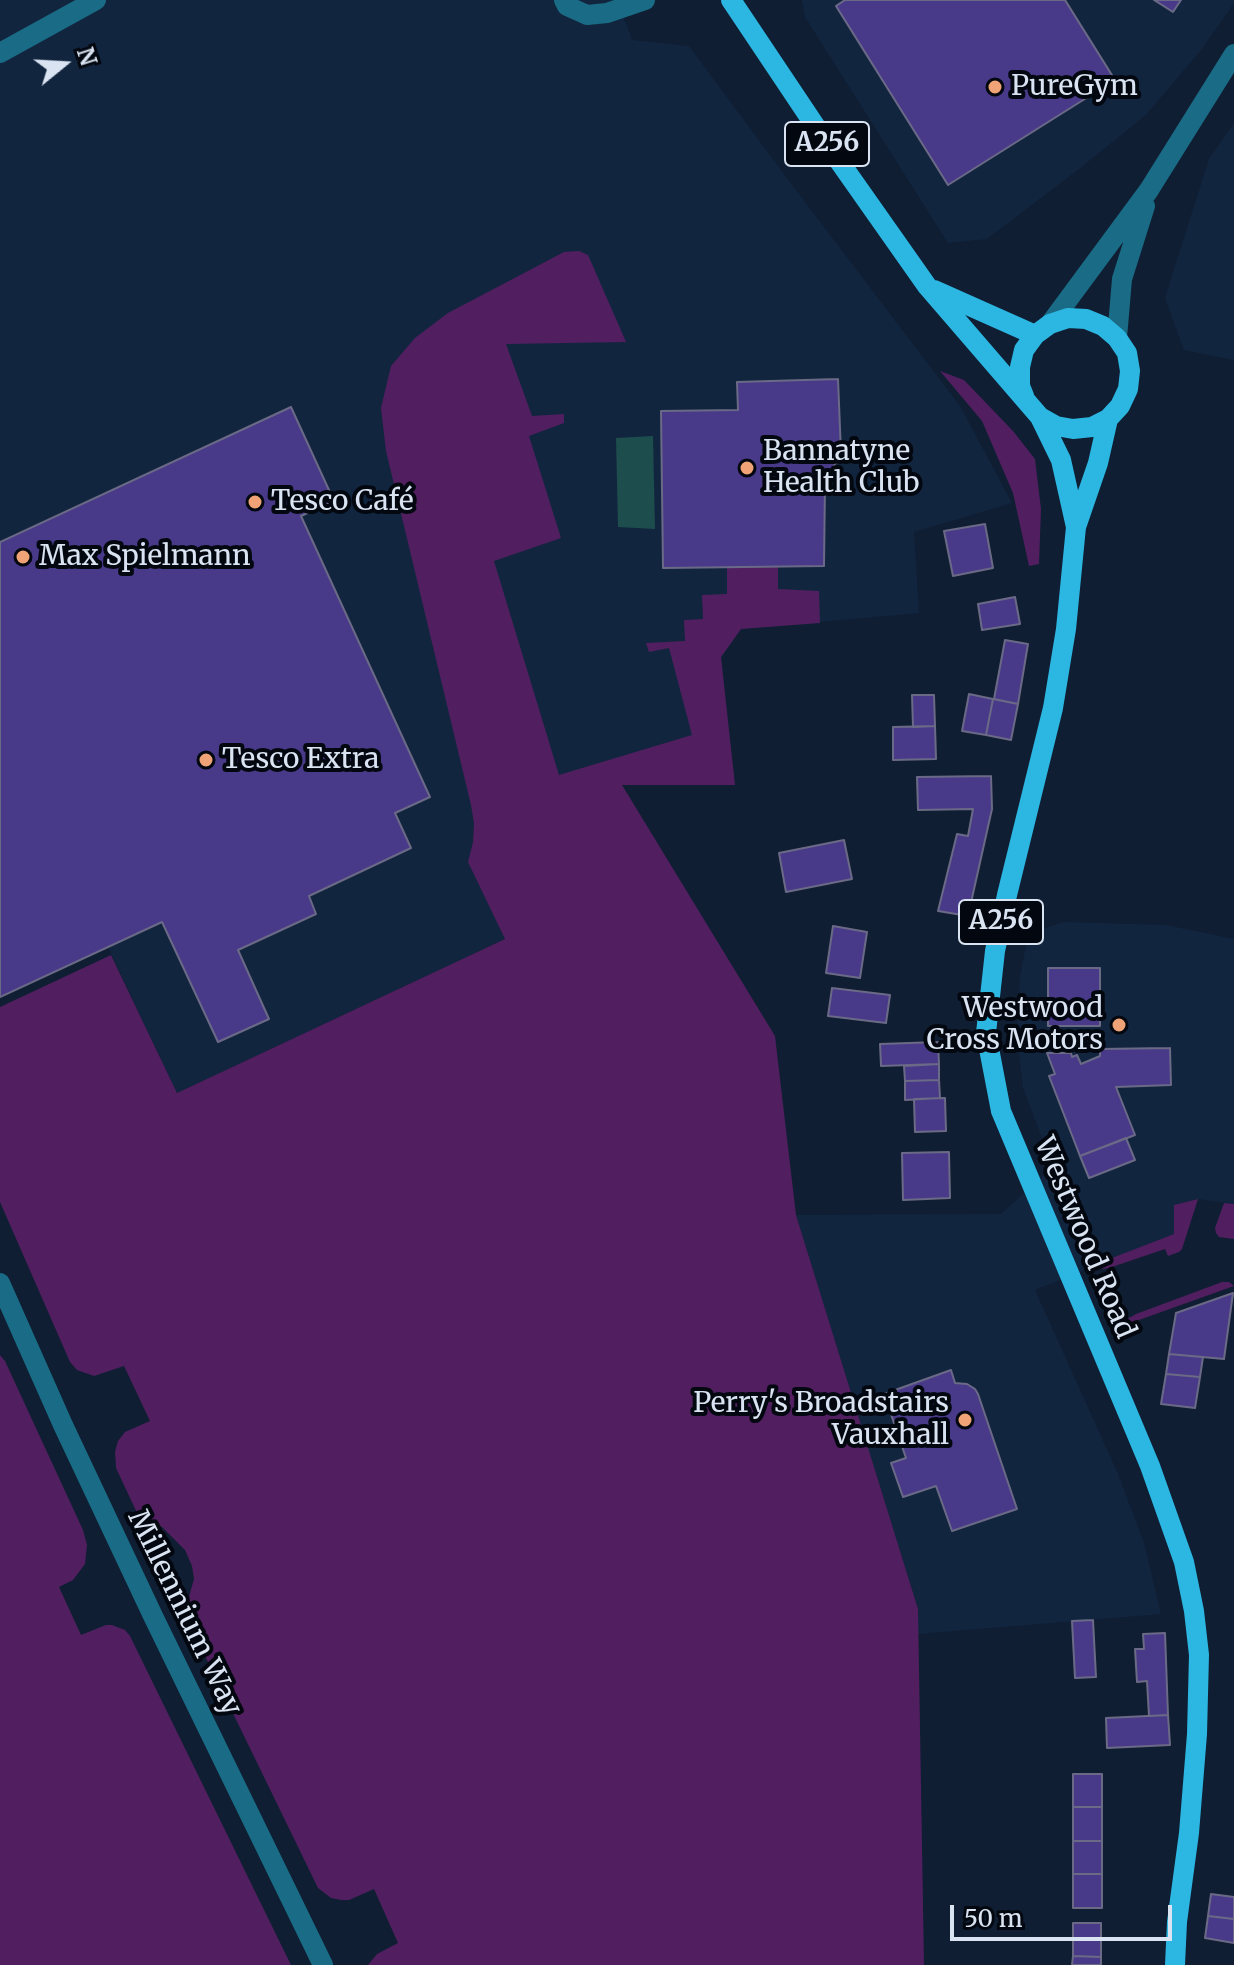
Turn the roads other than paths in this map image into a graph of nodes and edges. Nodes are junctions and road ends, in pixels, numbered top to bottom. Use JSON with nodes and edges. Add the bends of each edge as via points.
{"nodes":[{"id":1,"x":96,"y":0,"type":"edge"},
{"id":2,"x":564,"y":0,"type":"edge"},
{"id":3,"x":645,"y":0,"type":"edge"},
{"id":4,"x":731,"y":0,"type":"edge"},
{"id":5,"x":0,"y":53,"type":"edge"},
{"id":6,"x":1234,"y":54,"type":"edge"},
{"id":7,"x":1149,"y":190,"type":"junction"},
{"id":8,"x":927,"y":286,"type":"junction"},
{"id":9,"x":1042,"y":329,"type":"junction"},
{"id":10,"x":1117,"y":338,"type":"junction"},
{"id":11,"x":1034,"y":410,"type":"junction"},
{"id":12,"x":1108,"y":419,"type":"junction"},
{"id":13,"x":1076,"y":527,"type":"junction"},
{"id":14,"x":0,"y":1283,"type":"edge"},
{"id":15,"x":323,"y":1965,"type":"edge"},
{"id":16,"x":1175,"y":1965,"type":"edge"}],
"edges":[{"from":1,"to":5,"type":"street"},
{"from":2,"to":3,"type":"street","via":[[587,15]]},
{"from":4,"to":8,"type":"main road","name":"Westwood Road","number":"A256"},
{"from":6,"to":7,"type":"street"},
{"from":7,"to":9,"type":"street"},
{"from":7,"to":10,"type":"street","via":[[1122,279]]},
{"from":8,"to":9,"type":"main road"},
{"from":8,"to":11,"type":"main road","name":"Westwood Road","number":"A256"},
{"from":9,"to":10,"type":"main road","via":[[1068,318],[1086,319]]},
{"from":9,"to":11,"type":"main road","name":"Westwood Road","number":"A256","via":[[1024,350],[1020,367],[1020,386]]},
{"from":10,"to":12,"type":"main road","name":"Westwood Road","number":"A256","via":[[1130,371],[1128,389]]},
{"from":11,"to":12,"type":"main road","via":[[1056,426],[1073,429]]},
{"from":11,"to":13,"type":"main road","name":"Westwood Road","number":"A256","via":[[1061,460]]},
{"from":12,"to":13,"type":"main road","name":"Westwood Road","number":"A256"},
{"from":13,"to":16,"type":"main road","name":"Westwood Road","number":"A256","via":[[1053,708],[995,951],[986,1033],[1001,1111],[1150,1466],[1184,1562],[1194,1611],[1197,1734]]},
{"from":14,"to":15,"type":"street","name":"Millennium Way","via":[[153,1616]]}]}
